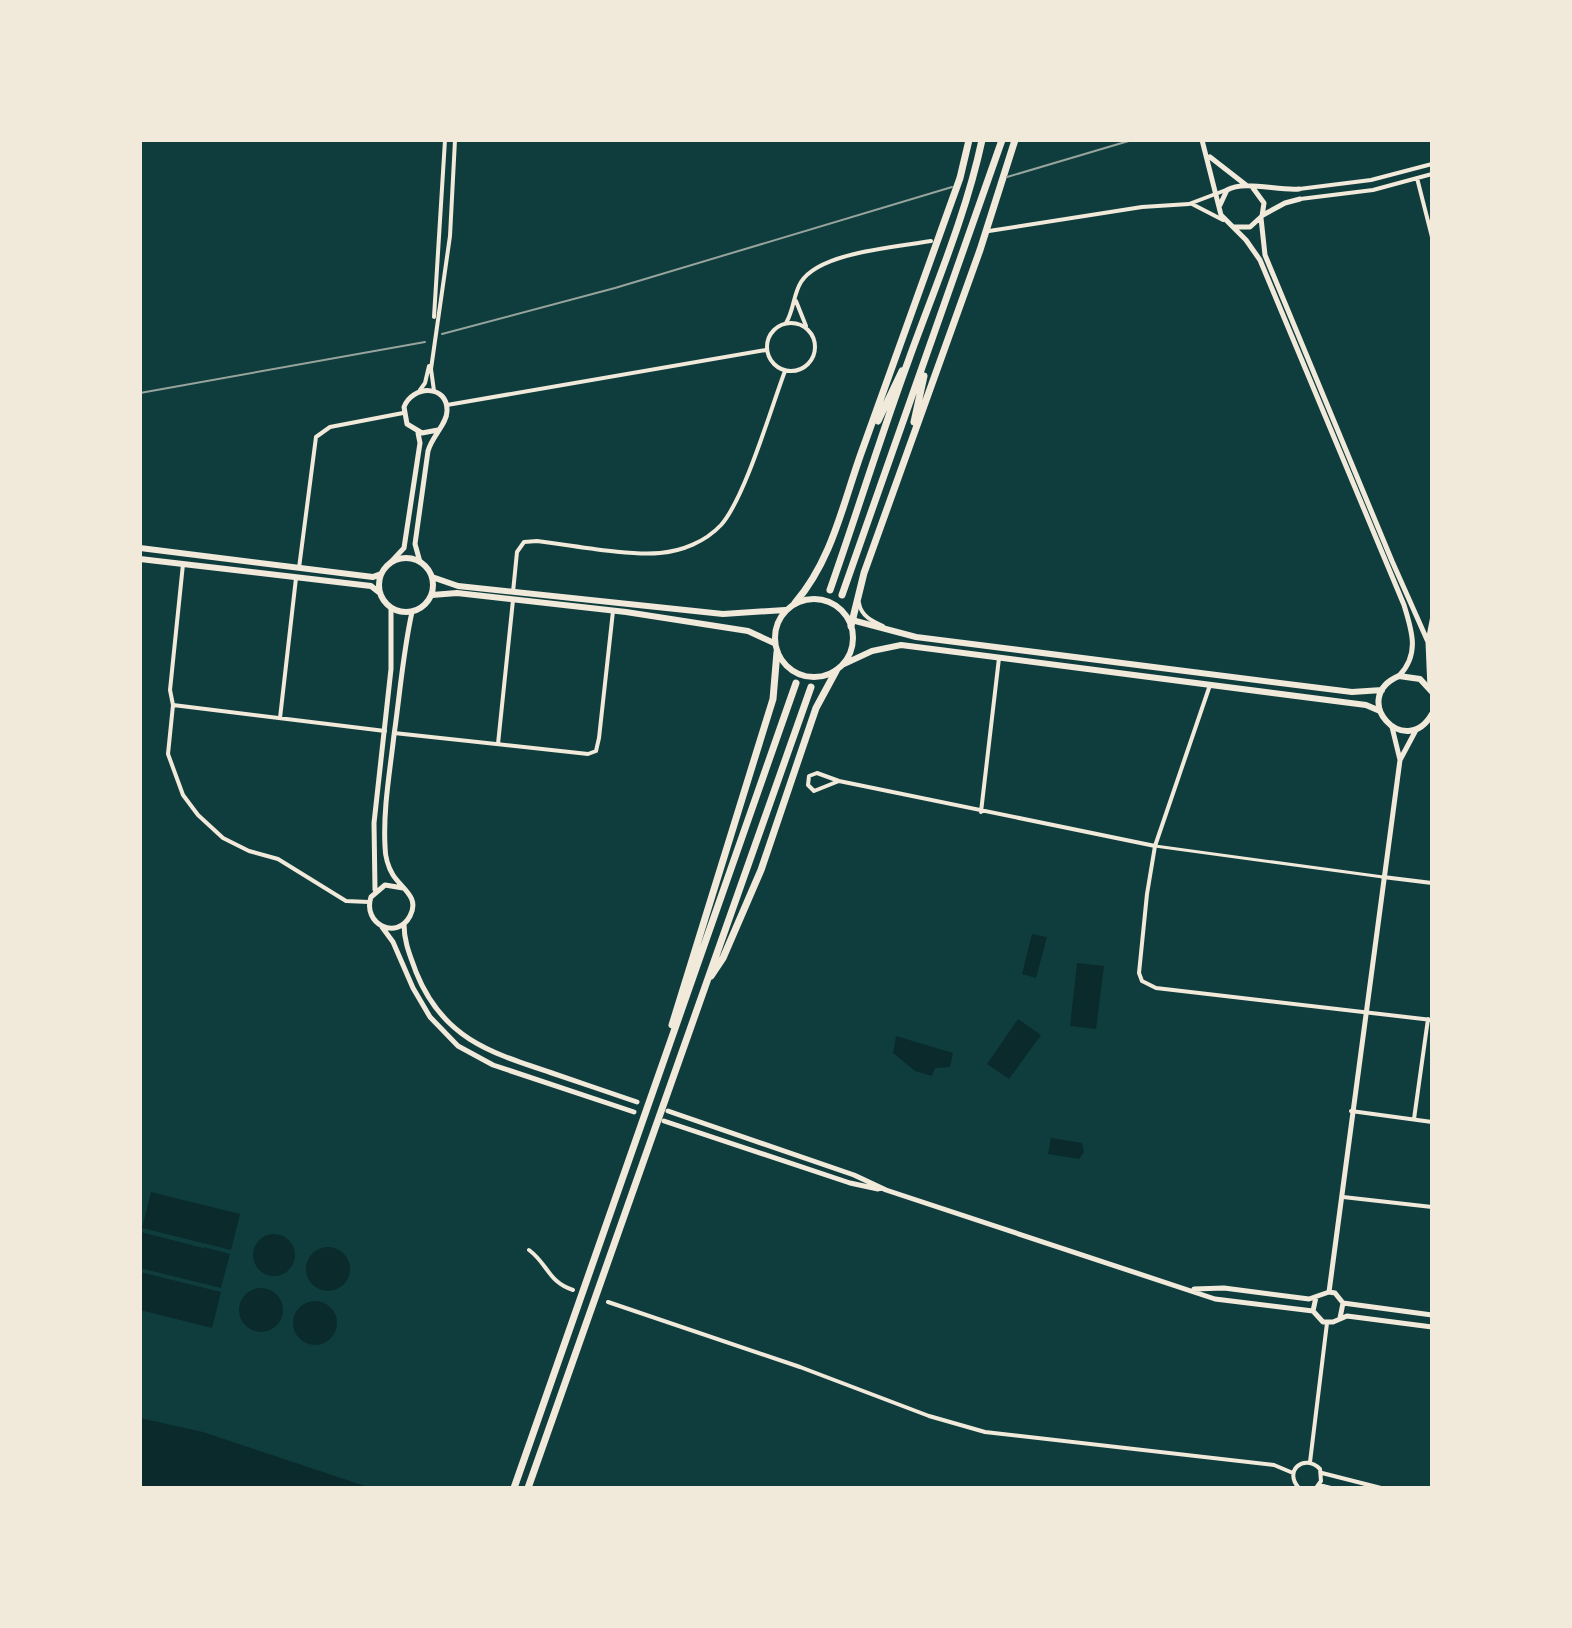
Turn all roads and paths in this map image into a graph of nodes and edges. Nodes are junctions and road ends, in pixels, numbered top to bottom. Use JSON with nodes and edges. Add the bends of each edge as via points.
{"nodes":[{"id":1,"x":445,"y":140,"type":"edge"},
{"id":2,"x":455,"y":140,"type":"edge"},
{"id":3,"x":969,"y":140,"type":"edge"},
{"id":4,"x":982,"y":140,"type":"edge"},
{"id":5,"x":1002,"y":140,"type":"edge"},
{"id":6,"x":1015,"y":140,"type":"edge"},
{"id":7,"x":1202,"y":140,"type":"edge"},
{"id":8,"x":1207,"y":153,"type":"junction"},
{"id":9,"x":1432,"y":164,"type":"edge"},
{"id":10,"x":1432,"y":174,"type":"edge"},
{"id":11,"x":1417,"y":178,"type":"junction"},
{"id":12,"x":1250,"y":186,"type":"junction"},
{"id":13,"x":1299,"y":189,"type":"joint"},
{"id":14,"x":1227,"y":190,"type":"junction"},
{"id":15,"x":1217,"y":193,"type":"junction"},
{"id":16,"x":1300,"y":199,"type":"joint"},
{"id":17,"x":1189,"y":204,"type":"junction"},
{"id":18,"x":1220,"y":208,"type":"junction"},
{"id":19,"x":1262,"y":217,"type":"junction"},
{"id":20,"x":1225,"y":221,"type":"junction"},
{"id":21,"x":1233,"y":227,"type":"junction"},
{"id":22,"x":989,"y":231,"type":"dead end"},
{"id":23,"x":1432,"y":237,"type":"edge"},
{"id":24,"x":931,"y":241,"type":"dead end"},
{"id":25,"x":795,"y":296,"type":"junction"},
{"id":26,"x":436,"y":315,"type":"junction"},
{"id":27,"x":786,"y":323,"type":"junction"},
{"id":28,"x":807,"y":328,"type":"junction"},
{"id":29,"x":766,"y":350,"type":"junction"},
{"id":30,"x":930,"y":350,"type":"junction"},
{"id":31,"x":431,"y":360,"type":"junction"},
{"id":32,"x":907,"y":362,"type":"junction"},
{"id":33,"x":785,"y":371,"type":"junction"},
{"id":34,"x":420,"y":390,"type":"junction"},
{"id":35,"x":434,"y":391,"type":"junction"},
{"id":36,"x":447,"y":405,"type":"junction"},
{"id":37,"x":403,"y":413,"type":"junction"},
{"id":38,"x":438,"y":430,"type":"junction"},
{"id":39,"x":417,"y":432,"type":"junction"},
{"id":40,"x":908,"y":451,"type":"junction"},
{"id":41,"x":848,"y":489,"type":"junction"},
{"id":42,"x":140,"y":548,"type":"edge"},
{"id":43,"x":140,"y":559,"type":"edge"},
{"id":44,"x":420,"y":562,"type":"junction"},
{"id":45,"x":183,"y":564,"type":"junction"},
{"id":46,"x":389,"y":564,"type":"junction"},
{"id":47,"x":299,"y":568,"type":"junction"},
{"id":48,"x":381,"y":574,"type":"junction"},
{"id":49,"x":432,"y":577,"type":"junction"},
{"id":50,"x":296,"y":578,"type":"junction"},
{"id":51,"x":862,"y":580,"type":"junction"},
{"id":52,"x":830,"y":590,"type":"dead end"},
{"id":53,"x":380,"y":593,"type":"junction"},
{"id":54,"x":432,"y":595,"type":"junction"},
{"id":55,"x":842,"y":595,"type":"dead end"},
{"id":56,"x":513,"y":596,"type":"junction"},
{"id":57,"x":795,"y":603,"type":"junction"},
{"id":58,"x":391,"y":609,"type":"junction"},
{"id":59,"x":785,"y":610,"type":"junction"},
{"id":60,"x":613,"y":611,"type":"junction"},
{"id":61,"x":412,"y":612,"type":"junction"},
{"id":62,"x":1432,"y":618,"type":"edge"},
{"id":63,"x":851,"y":622,"type":"junction"},
{"id":64,"x":899,"y":634,"type":"junction"},
{"id":65,"x":1428,"y":642,"type":"junction"},
{"id":66,"x":774,"y":643,"type":"junction"},
{"id":67,"x":777,"y":652,"type":"junction"},
{"id":68,"x":999,"y":658,"type":"junction"},
{"id":69,"x":844,"y":664,"type":"junction"},
{"id":70,"x":836,"y":671,"type":"junction"},
{"id":71,"x":1399,"y":676,"type":"junction"},
{"id":72,"x":796,"y":683,"type":"dead end"},
{"id":73,"x":1210,"y":685,"type":"junction"},
{"id":74,"x":811,"y":687,"type":"dead end"},
{"id":75,"x":1382,"y":690,"type":"junction"},
{"id":76,"x":1431,"y":690,"type":"edge"},
{"id":77,"x":173,"y":705,"type":"junction"},
{"id":78,"x":1380,"y":711,"type":"junction"},
{"id":79,"x":1431,"y":717,"type":"edge"},
{"id":80,"x":280,"y":718,"type":"junction"},
{"id":81,"x":1392,"y":727,"type":"junction"},
{"id":82,"x":1416,"y":730,"type":"junction"},
{"id":83,"x":385,"y":731,"type":"junction"},
{"id":84,"x":394,"y":733,"type":"junction"},
{"id":85,"x":498,"y":744,"type":"junction"},
{"id":86,"x":1400,"y":760,"type":"junction"},
{"id":87,"x":839,"y":781,"type":"junction"},
{"id":88,"x":981,"y":812,"type":"junction"},
{"id":89,"x":1155,"y":846,"type":"junction"},
{"id":90,"x":1383,"y":877,"type":"junction"},
{"id":91,"x":1432,"y":883,"type":"edge"},
{"id":92,"x":403,"y":888,"type":"junction"},
{"id":93,"x":374,"y":892,"type":"junction"},
{"id":94,"x":369,"y":902,"type":"junction"},
{"id":95,"x":404,"y":924,"type":"junction"},
{"id":96,"x":382,"y":926,"type":"junction"},
{"id":97,"x":706,"y":984,"type":"junction"},
{"id":98,"x":1365,"y":1011,"type":"junction"},
{"id":99,"x":1430,"y":1019,"type":"edge"},
{"id":100,"x":663,"y":1066,"type":"junction"},
{"id":101,"x":637,"y":1102,"type":"dead end"},
{"id":102,"x":668,"y":1111,"type":"dead end"},
{"id":103,"x":1351,"y":1111,"type":"junction"},
{"id":104,"x":634,"y":1112,"type":"dead end"},
{"id":105,"x":1414,"y":1119,"type":"junction"},
{"id":106,"x":664,"y":1121,"type":"dead end"},
{"id":107,"x":1432,"y":1122,"type":"edge"},
{"id":108,"x":1342,"y":1186,"type":"junction"},
{"id":109,"x":886,"y":1190,"type":"junction"},
{"id":110,"x":1343,"y":1197,"type":"junction"},
{"id":111,"x":1432,"y":1207,"type":"edge"},
{"id":112,"x":1339,"y":1213,"type":"junction"},
{"id":113,"x":529,"y":1250,"type":"dead end"},
{"id":114,"x":1189,"y":1289,"type":"junction"},
{"id":115,"x":573,"y":1290,"type":"dead end"},
{"id":116,"x":1329,"y":1292,"type":"junction"},
{"id":117,"x":1316,"y":1297,"type":"junction"},
{"id":118,"x":608,"y":1302,"type":"dead end"},
{"id":119,"x":1343,"y":1303,"type":"junction"},
{"id":120,"x":1313,"y":1311,"type":"junction"},
{"id":121,"x":1432,"y":1315,"type":"edge"},
{"id":122,"x":1340,"y":1318,"type":"junction"},
{"id":123,"x":1327,"y":1323,"type":"junction"},
{"id":124,"x":1432,"y":1327,"type":"edge"},
{"id":125,"x":1310,"y":1462,"type":"junction"},
{"id":126,"x":1293,"y":1473,"type":"junction"},
{"id":127,"x":1322,"y":1473,"type":"junction"},
{"id":128,"x":1317,"y":1486,"type":"edge"},
{"id":129,"x":514,"y":1488,"type":"edge"},
{"id":130,"x":528,"y":1488,"type":"edge"},
{"id":131,"x":1299,"y":1488,"type":"edge"},
{"id":132,"x":1331,"y":1488,"type":"edge"},
{"id":133,"x":1381,"y":1488,"type":"edge"}],
"edges":[{"from":1,"to":26,"type":"street"},
{"from":2,"to":26,"type":"street","via":[[450,236]]},
{"from":3,"to":41,"type":"highway"},
{"from":4,"to":32,"type":"highway"},
{"from":5,"to":30,"type":"highway"},
{"from":6,"to":40,"type":"highway"},
{"from":7,"to":8,"type":"main road"},
{"from":8,"to":12,"type":"main road"},
{"from":8,"to":15,"type":"main road"},
{"from":9,"to":13,"type":"street","via":[[1371,180]]},
{"from":10,"to":11,"type":"street"},
{"from":11,"to":16,"type":"street","via":[[1373,190]]},
{"from":11,"to":23,"type":"street"},
{"from":12,"to":13,"type":"main road"},
{"from":12,"to":14,"type":"main road"},
{"from":12,"to":19,"type":"main road","via":[[1262,197]]},
{"from":14,"to":15,"type":"street"},
{"from":14,"to":18,"type":"main road"},
{"from":15,"to":17,"type":"street"},
{"from":15,"to":18,"type":"main road"},
{"from":16,"to":19,"type":"main road"},
{"from":17,"to":20,"type":"street"},
{"from":17,"to":22,"type":"street"},
{"from":18,"to":20,"type":"main road"},
{"from":19,"to":21,"type":"main road","via":[[1250,227]]},
{"from":19,"to":65,"type":"main road","via":[[1265,255]]},
{"from":20,"to":21,"type":"main road"},
{"from":21,"to":71,"type":"main road","via":[[1260,260],[1404,605],[1413,644],[1411,660]]},
{"from":24,"to":25,"type":"street","via":[[830,261],[807,275]]},
{"from":25,"to":27,"type":"street"},
{"from":25,"to":28,"type":"street"},
{"from":26,"to":31,"type":"street"},
{"from":27,"to":28,"type":"street"},
{"from":27,"to":29,"type":"street","via":[[773,330]]},
{"from":28,"to":33,"type":"street","via":[[815,342],[813,358],[801,369]]},
{"from":29,"to":33,"type":"street","via":[[772,363]]},
{"from":29,"to":36,"type":"street"},
{"from":30,"to":40,"type":"highway"},
{"from":30,"to":55,"type":"highway"},
{"from":31,"to":34,"type":"street"},
{"from":31,"to":35,"type":"street"},
{"from":32,"to":41,"type":"highway"},
{"from":32,"to":52,"type":"highway"},
{"from":33,"to":56,"type":"street","via":[[739,493],[718,528],[696,544],[657,553],[524,542],[517,552]]},
{"from":34,"to":35,"type":"main road"},
{"from":34,"to":37,"type":"main road","via":[[406,401]]},
{"from":35,"to":36,"type":"main road"},
{"from":36,"to":38,"type":"main road"},
{"from":37,"to":39,"type":"main road"},
{"from":37,"to":47,"type":"street","via":[[330,427],[314,441]]},
{"from":38,"to":39,"type":"main road"},
{"from":38,"to":44,"type":"main road","via":[[428,451],[415,544]]},
{"from":39,"to":46,"type":"main road","via":[[421,439],[404,548]]},
{"from":40,"to":51,"type":"highway"},
{"from":41,"to":57,"type":"highway","via":[[828,554]]},
{"from":42,"to":47,"type":"main road"},
{"from":43,"to":45,"type":"main road"},
{"from":44,"to":46,"type":"main road","via":[[404,558]]},
{"from":44,"to":49,"type":"main road"},
{"from":45,"to":50,"type":"main road"},
{"from":45,"to":77,"type":"street","via":[[170,690]]},
{"from":46,"to":48,"type":"main road"},
{"from":47,"to":48,"type":"main road"},
{"from":48,"to":53,"type":"main road"},
{"from":49,"to":54,"type":"main road"},
{"from":49,"to":56,"type":"main road"},
{"from":50,"to":53,"type":"main road","via":[[371,586]]},
{"from":50,"to":80,"type":"street"},
{"from":51,"to":63,"type":"highway"},
{"from":51,"to":64,"type":"street","via":[[861,612]]},
{"from":53,"to":58,"type":"main road"},
{"from":54,"to":56,"type":"main road"},
{"from":54,"to":61,"type":"main road"},
{"from":56,"to":59,"type":"main road","via":[[723,614]]},
{"from":56,"to":60,"type":"main road"},
{"from":56,"to":85,"type":"street"},
{"from":57,"to":59,"type":"main road"},
{"from":57,"to":63,"type":"main road","via":[[825,600]]},
{"from":58,"to":61,"type":"main road"},
{"from":58,"to":83,"type":"main road"},
{"from":59,"to":66,"type":"main road"},
{"from":60,"to":66,"type":"main road","via":[[748,631]]},
{"from":60,"to":85,"type":"street","via":[[596,751]]},
{"from":61,"to":84,"type":"main road"},
{"from":62,"to":65,"type":"street"},
{"from":63,"to":64,"type":"main road"},
{"from":63,"to":69,"type":"main road","via":[[853,645]]},
{"from":64,"to":75,"type":"main road","via":[[1358,692]]},
{"from":65,"to":76,"type":"main road"},
{"from":66,"to":67,"type":"main road"},
{"from":67,"to":70,"type":"main road","via":[[791,671],[802,676]]},
{"from":67,"to":100,"type":"highway","via":[[773,699]]},
{"from":68,"to":69,"type":"main road","via":[[901,645]]},
{"from":68,"to":73,"type":"main road"},
{"from":68,"to":88,"type":"street"},
{"from":69,"to":70,"type":"main road"},
{"from":70,"to":97,"type":"highway","via":[[816,708],[761,870],[723,958]]},
{"from":71,"to":75,"type":"main road"},
{"from":71,"to":76,"type":"main road","via":[[1420,679]]},
{"from":72,"to":100,"type":"highway"},
{"from":73,"to":78,"type":"main road"},
{"from":73,"to":89,"type":"street"},
{"from":74,"to":97,"type":"highway"},
{"from":75,"to":78,"type":"main road"},
{"from":77,"to":80,"type":"street"},
{"from":77,"to":94,"type":"street","via":[[168,754],[183,795],[198,815],[223,838],[278,859],[346,901]]},
{"from":78,"to":81,"type":"main road"},
{"from":79,"to":82,"type":"main road"},
{"from":80,"to":83,"type":"street"},
{"from":81,"to":82,"type":"main road"},
{"from":81,"to":86,"type":"main road"},
{"from":82,"to":86,"type":"main road"},
{"from":83,"to":93,"type":"main road","via":[[374,823]]},
{"from":84,"to":85,"type":"street"},
{"from":84,"to":92,"type":"main road","via":[[385,849]]},
{"from":86,"to":90,"type":"main road"},
{"from":87,"to":87,"type":"street","via":[[817,773],[809,776],[808,785],[814,791]]},
{"from":87,"to":88,"type":"street"},
{"from":88,"to":89,"type":"street"},
{"from":89,"to":90,"type":"street"},
{"from":89,"to":98,"type":"street","via":[[1142,981],[1156,988]]},
{"from":90,"to":91,"type":"street"},
{"from":90,"to":98,"type":"main road"},
{"from":92,"to":93,"type":"main road","via":[[391,884]]},
{"from":92,"to":95,"type":"main road","via":[[413,901]]},
{"from":93,"to":94,"type":"main road"},
{"from":94,"to":96,"type":"main road","via":[[371,917]]},
{"from":95,"to":96,"type":"main road"},
{"from":95,"to":101,"type":"main road","via":[[404,941],[421,983],[436,1010],[464,1036],[497,1055]]},
{"from":96,"to":104,"type":"main road","via":[[430,1017],[458,1046],[493,1065]]},
{"from":97,"to":130,"type":"highway"},
{"from":98,"to":99,"type":"street"},
{"from":98,"to":103,"type":"main road"},
{"from":99,"to":105,"type":"street"},
{"from":100,"to":129,"type":"highway"},
{"from":102,"to":109,"type":"main road"},
{"from":103,"to":105,"type":"street"},
{"from":103,"to":108,"type":"main road"},
{"from":105,"to":107,"type":"street"},
{"from":106,"to":109,"type":"main road","via":[[850,1183]]},
{"from":108,"to":110,"type":"main road"},
{"from":108,"to":112,"type":"main road"},
{"from":109,"to":114,"type":"main road"},
{"from":110,"to":111,"type":"street"},
{"from":110,"to":112,"type":"main road"},
{"from":112,"to":116,"type":"main road"},
{"from":113,"to":115,"type":"street","via":[[558,1285]]},
{"from":114,"to":117,"type":"main road"},
{"from":114,"to":120,"type":"main road","via":[[1215,1299]]},
{"from":116,"to":117,"type":"main road"},
{"from":116,"to":119,"type":"main road"},
{"from":117,"to":120,"type":"main road"},
{"from":118,"to":126,"type":"street","via":[[982,1431],[1274,1465]]},
{"from":119,"to":121,"type":"main road"},
{"from":119,"to":122,"type":"main road"},
{"from":120,"to":123,"type":"main road"},
{"from":122,"to":123,"type":"main road"},
{"from":122,"to":124,"type":"main road"},
{"from":123,"to":125,"type":"street"},
{"from":125,"to":126,"type":"street","via":[[1297,1465]]},
{"from":125,"to":127,"type":"street"},
{"from":126,"to":131,"type":"street"},
{"from":127,"to":128,"type":"street"},
{"from":127,"to":133,"type":"street"},
{"from":128,"to":132,"type":"street"}]}
